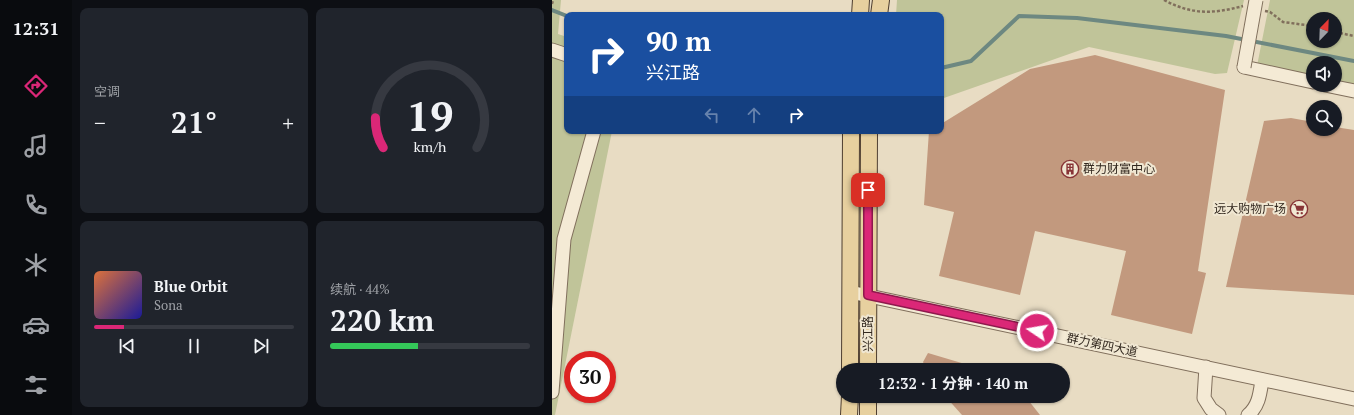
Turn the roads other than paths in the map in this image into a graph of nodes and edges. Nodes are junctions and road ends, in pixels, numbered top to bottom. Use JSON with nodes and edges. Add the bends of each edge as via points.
{"nodes":[{"id":1,"x":861,"y":0,"type":"edge"},
{"id":2,"x":881,"y":0,"type":"edge"},
{"id":3,"x":1254,"y":5,"type":"edge"},
{"id":4,"x":860,"y":12,"type":"edge"},
{"id":5,"x":879,"y":12,"type":"edge"},
{"id":6,"x":552,"y":50,"type":"edge"},
{"id":7,"x":564,"y":54,"type":"edge"},
{"id":8,"x":1306,"y":80,"type":"edge"},
{"id":9,"x":1342,"y":89,"type":"edge"},
{"id":10,"x":1354,"y":91,"type":"edge"},
{"id":11,"x":593,"y":134,"type":"edge"},
{"id":12,"x":851,"y":134,"type":"edge"},
{"id":13,"x":869,"y":134,"type":"edge"},
{"id":14,"x":850,"y":292,"type":"junction"},
{"id":15,"x":868,"y":295,"type":"junction"},
{"id":16,"x":850,"y":363,"type":"edge"},
{"id":17,"x":868,"y":363,"type":"edge"},
{"id":18,"x":1206,"y":368,"type":"junction"},
{"id":19,"x":1262,"y":380,"type":"junction"},
{"id":20,"x":552,"y":392,"type":"edge"},
{"id":21,"x":1354,"y":399,"type":"edge"},
{"id":22,"x":850,"y":403,"type":"edge"},
{"id":23,"x":868,"y":403,"type":"edge"},
{"id":24,"x":850,"y":415,"type":"edge"},
{"id":25,"x":868,"y":415,"type":"edge"},
{"id":26,"x":1219,"y":415,"type":"edge"},
{"id":27,"x":1248,"y":415,"type":"edge"}],
"edges":[{"from":1,"to":4,"type":"main road"},
{"from":2,"to":5,"type":"main road"},
{"from":3,"to":8,"type":"street","bridge":true,"via":[[1244,67]]},
{"from":6,"to":7,"type":"street"},
{"from":9,"to":10,"type":"street"},
{"from":11,"to":20,"type":"street","via":[[564,239]]},
{"from":12,"to":14,"type":"main road","name":"兴江路"},
{"from":13,"to":15,"type":"main road","name":"兴江路"},
{"from":14,"to":15,"type":"street","name":"群力第四大道"},
{"from":14,"to":16,"type":"main road","name":"兴江路"},
{"from":15,"to":17,"type":"main road","name":"兴江路"},
{"from":15,"to":18,"type":"street","name":"群力第四大道"},
{"from":18,"to":19,"type":"street","name":"群力第四大道"},
{"from":18,"to":26,"type":"street","via":[[1204,398],[1211,409]]},
{"from":19,"to":21,"type":"street","name":"群力第四大道"},
{"from":19,"to":27,"type":"street","via":[[1254,411]]},
{"from":22,"to":24,"type":"main road"},
{"from":23,"to":25,"type":"main road"}]}
